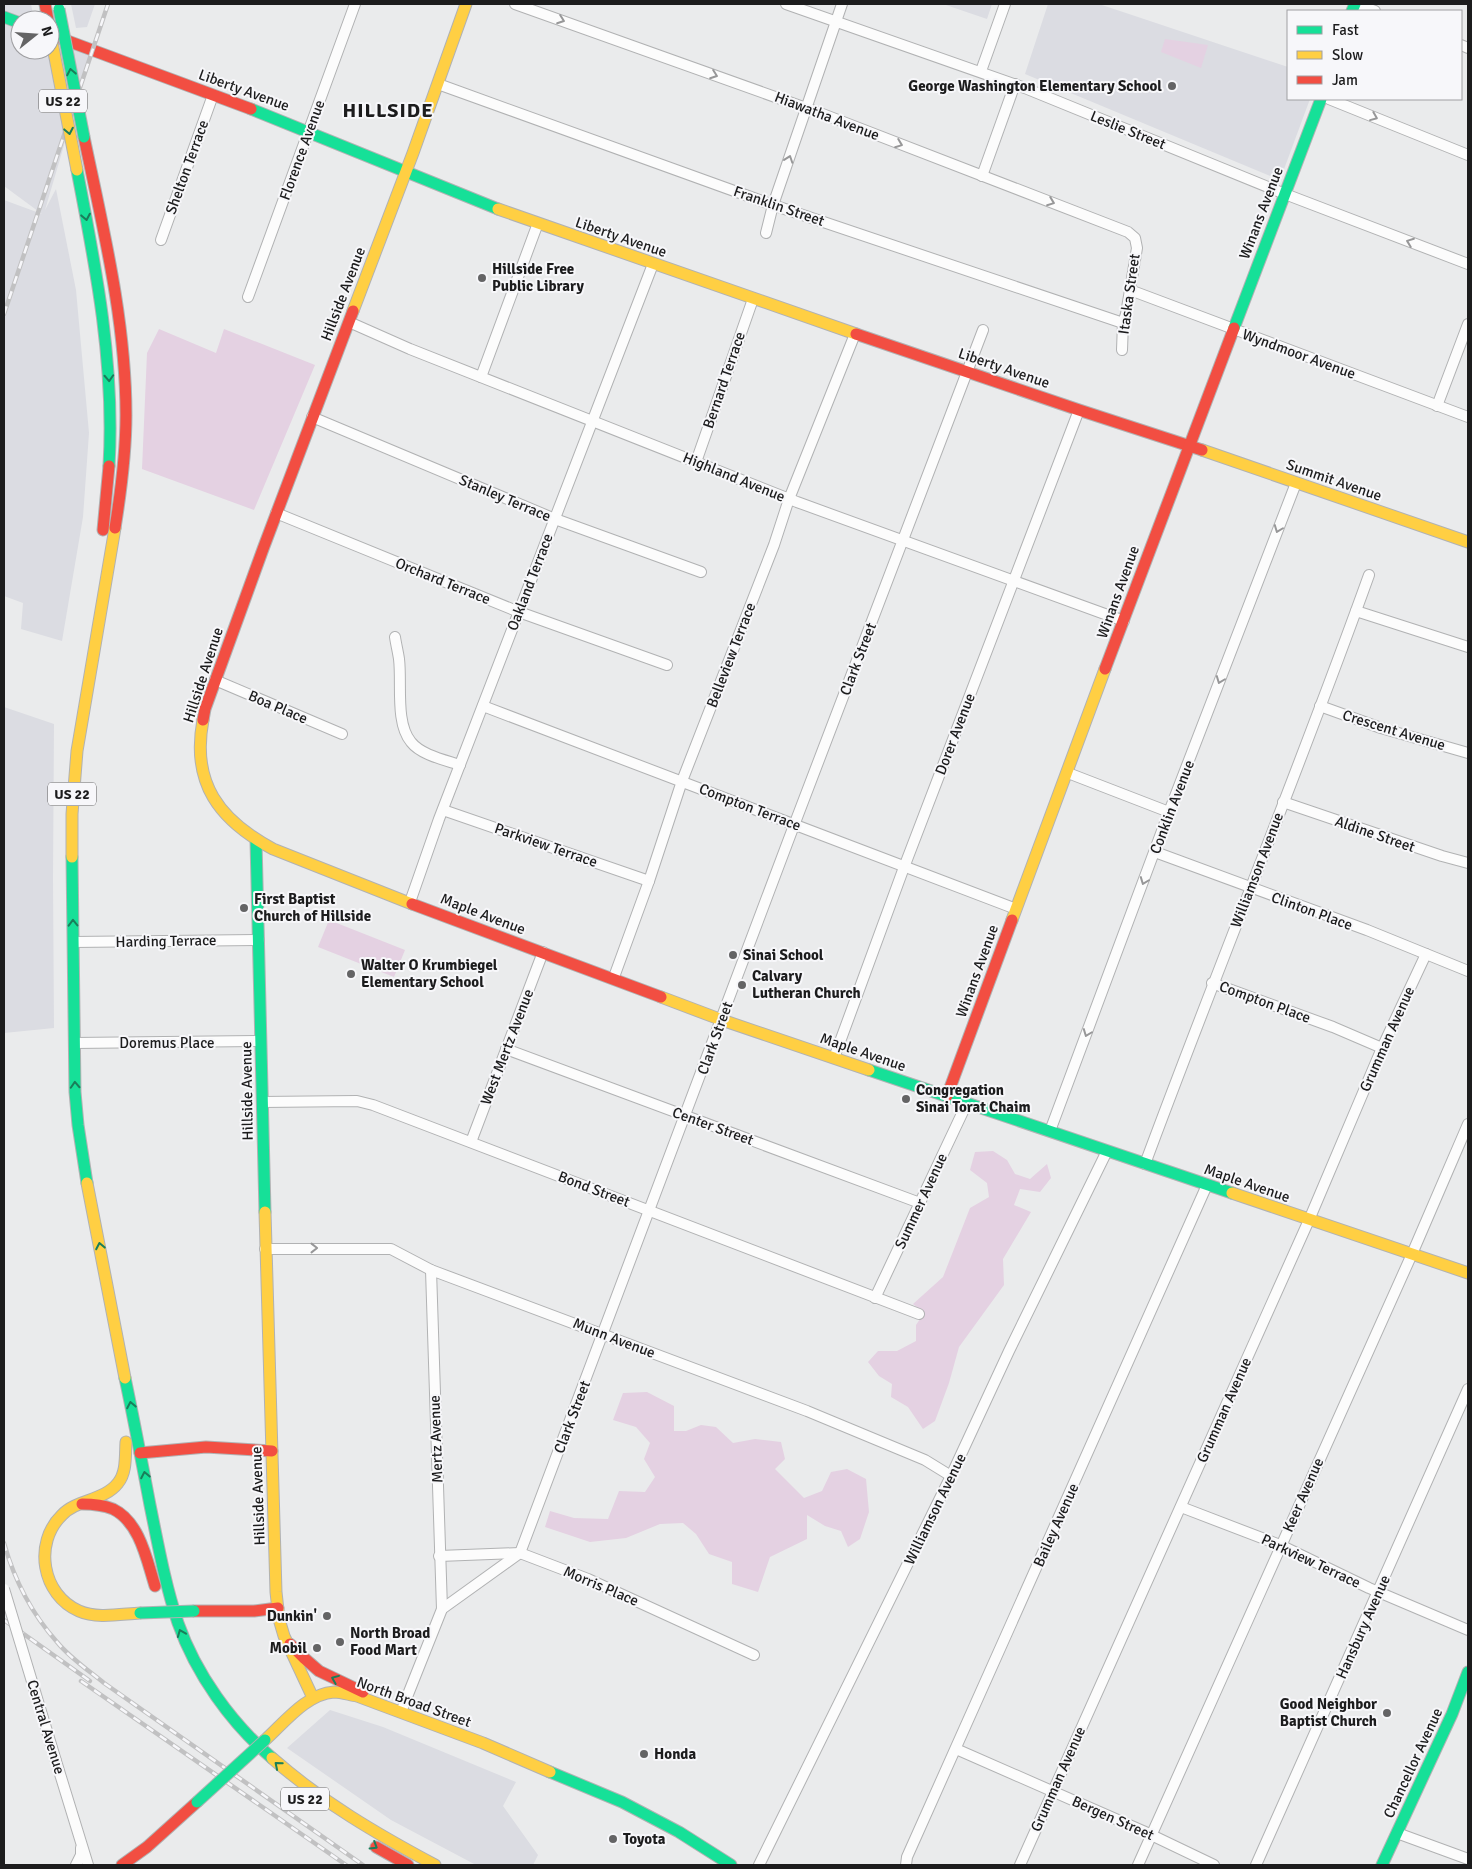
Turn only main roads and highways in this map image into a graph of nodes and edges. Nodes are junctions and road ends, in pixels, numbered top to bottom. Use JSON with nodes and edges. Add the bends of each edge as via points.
{"nodes":[{"id":1,"x":466,"y":4,"type":"edge"},
{"id":2,"x":58,"y":6,"type":"edge"},
{"id":3,"x":60,"y":37,"type":"edge"},
{"id":4,"x":55,"y":60,"type":"edge"},
{"id":5,"x":1321,"y":100,"type":"edge"},
{"id":6,"x":405,"y":173,"type":"junction"},
{"id":7,"x":1189,"y":446,"type":"junction"},
{"id":8,"x":1468,"y":542,"type":"edge"},
{"id":9,"x":83,"y":646,"type":"dead end"},
{"id":10,"x":256,"y":841,"type":"junction"},
{"id":11,"x":947,"y":1096,"type":"junction"},
{"id":12,"x":75,"y":1180,"type":"dead end"},
{"id":13,"x":1468,"y":1273,"type":"edge"},
{"id":14,"x":126,"y":1442,"type":"junction"},
{"id":15,"x":272,"y":1451,"type":"junction"},
{"id":16,"x":140,"y":1453,"type":"junction"},
{"id":17,"x":79,"y":1504,"type":"junction"},
{"id":18,"x":154,"y":1586,"type":"junction"},
{"id":19,"x":278,"y":1608,"type":"junction"},
{"id":20,"x":165,"y":1622,"type":"dead end"},
{"id":21,"x":284,"y":1636,"type":"junction"},
{"id":22,"x":1468,"y":1672,"type":"edge"},
{"id":23,"x":313,"y":1698,"type":"junction"},
{"id":24,"x":378,"y":1702,"type":"junction"},
{"id":25,"x":240,"y":1745,"type":"dead end"},
{"id":26,"x":256,"y":1761,"type":"dead end"},
{"id":27,"x":300,"y":1795,"type":"dead end"},
{"id":28,"x":345,"y":1827,"type":"dead end"},
{"id":29,"x":366,"y":1840,"type":"dead end"},
{"id":30,"x":122,"y":1865,"type":"edge"},
{"id":31,"x":408,"y":1865,"type":"edge"},
{"id":32,"x":435,"y":1865,"type":"edge"},
{"id":33,"x":731,"y":1865,"type":"edge"},
{"id":34,"x":1382,"y":1865,"type":"edge"}],
"edges":[{"from":1,"to":6,"type":"main road","name":"Hillside Avenue"},
{"from":16,"to":2,"type":"main road","number":"US 22","one_way":true,"bridge":true,"via":[[82,1156],[74,1043],[72,799],[123,462],[124,366],[118,318]]},
{"from":3,"to":6,"type":"main road","name":"Liberty Avenue","via":[[308,132]]},
{"from":4,"to":9,"type":"main road","number":"US 22","one_way":true,"bridge":true,"via":[[104,318],[109,366],[109,471],[105,520]]},
{"from":5,"to":7,"type":"main road","name":"Winans Avenue"},
{"from":6,"to":7,"type":"main road","name":"Liberty Avenue","via":[[480,203],[753,299]]},
{"from":6,"to":10,"type":"main road","name":"Hillside Avenue","via":[[205,709],[199,751],[209,791],[221,809]]},
{"from":7,"to":8,"type":"main road","name":"Summit Avenue"},
{"from":7,"to":11,"type":"main road","name":"Winans Avenue"},
{"from":10,"to":11,"type":"main road","name":"Maple Avenue","via":[[722,1020]]},
{"from":10,"to":15,"type":"main road","name":"Hillside Avenue"},
{"from":11,"to":13,"type":"main road","name":"Maple Avenue"},
{"from":12,"to":14,"type":"main road"},
{"from":14,"to":17,"type":"main road","via":[[119,1481]]},
{"from":14,"to":18,"type":"main road"},
{"from":15,"to":16,"type":"main road","via":[[229,1447]]},
{"from":15,"to":19,"type":"main road","name":"Hillside Avenue"},
{"from":32,"to":16,"type":"main road","number":"US 22","one_way":true,"via":[[373,1831],[289,1774],[250,1739],[220,1703],[188,1648],[172,1607]]},
{"from":17,"to":18,"type":"main road","via":[[107,1505],[128,1519],[137,1535]]},
{"from":17,"to":19,"type":"main road","bridge":true,"via":[[60,1515],[47,1536],[44,1565],[49,1582],[59,1597],[80,1611],[103,1615]]},
{"from":18,"to":20,"type":"main road"},
{"from":19,"to":21,"type":"main road","name":"Hillside Avenue"},
{"from":21,"to":23,"type":"main road","name":"Hillside Avenue"},
{"from":24,"to":21,"type":"main road","one_way":true,"via":[[355,1687],[324,1674],[305,1660]]},
{"from":22,"to":34,"type":"main road","name":"Chancellor Avenue"},
{"from":23,"to":24,"type":"main road","name":"North Broad Street","via":[[340,1692]]},
{"from":23,"to":30,"type":"main road","name":"North Broad Street","bridge":true,"via":[[141,1852]]},
{"from":24,"to":33,"type":"main road","name":"North Broad Street","via":[[628,1804]]},
{"from":25,"to":26,"type":"main road"},
{"from":27,"to":28,"type":"main road","number":"US 22"},
{"from":29,"to":31,"type":"main road","one_way":true}]}
